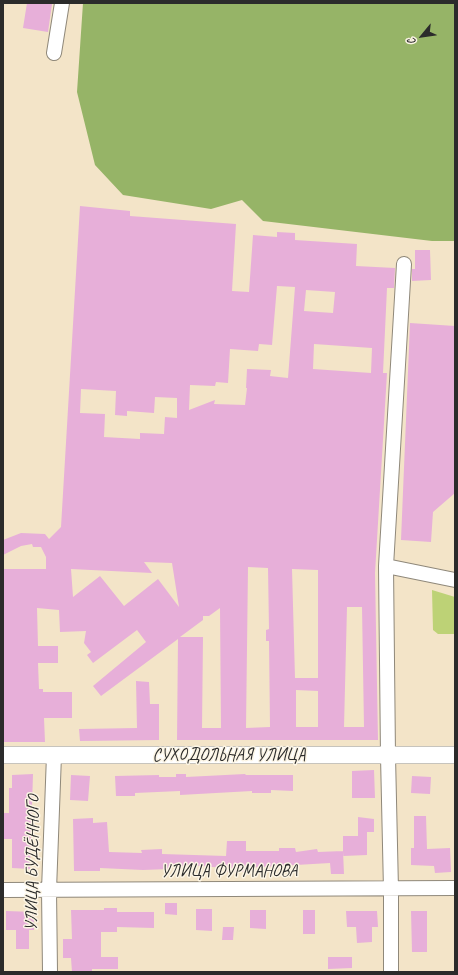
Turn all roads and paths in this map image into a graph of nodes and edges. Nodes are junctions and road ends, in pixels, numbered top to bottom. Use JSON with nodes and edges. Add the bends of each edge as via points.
{"nodes":[{"id":1,"x":62,"y":3,"type":"edge"},
{"id":2,"x":54,"y":53,"type":"dead end"},
{"id":3,"x":404,"y":264,"type":"dead end"},
{"id":4,"x":386,"y":566,"type":"junction"},
{"id":5,"x":455,"y":580,"type":"edge"},
{"id":6,"x":3,"y":755,"type":"edge"},
{"id":7,"x":54,"y":755,"type":"junction"},
{"id":8,"x":455,"y":755,"type":"edge"},
{"id":9,"x":388,"y":756,"type":"junction"},
{"id":10,"x":455,"y":888,"type":"edge"},
{"id":11,"x":3,"y":890,"type":"edge"},
{"id":12,"x":49,"y":890,"type":"junction"},
{"id":13,"x":391,"y":890,"type":"junction"},
{"id":14,"x":50,"y":972,"type":"edge"},
{"id":15,"x":390,"y":972,"type":"edge"}],
"edges":[{"from":1,"to":2,"type":"street"},
{"from":3,"to":4,"type":"street"},
{"from":4,"to":5,"type":"street"},
{"from":4,"to":9,"type":"street"},
{"from":6,"to":7,"type":"street","name":"СУХОДОЛЬНАЯ УЛИЦА"},
{"from":7,"to":9,"type":"street","name":"СУХОДОЛЬНАЯ УЛИЦА"},
{"from":7,"to":12,"type":"street","name":"УЛИЦА БУДЁННОГО"},
{"from":8,"to":9,"type":"street","name":"СУХОДОЛЬНАЯ УЛИЦА"},
{"from":9,"to":13,"type":"street"},
{"from":10,"to":13,"type":"street","name":"УЛИЦА ФУРМАНОВА"},
{"from":11,"to":12,"type":"street","name":"УЛИЦА ФУРМАНОВА"},
{"from":12,"to":13,"type":"street","name":"УЛИЦА ФУРМАНОВА"},
{"from":12,"to":14,"type":"street","name":"УЛИЦА БУДЁННОГО"},
{"from":13,"to":15,"type":"street"}]}
